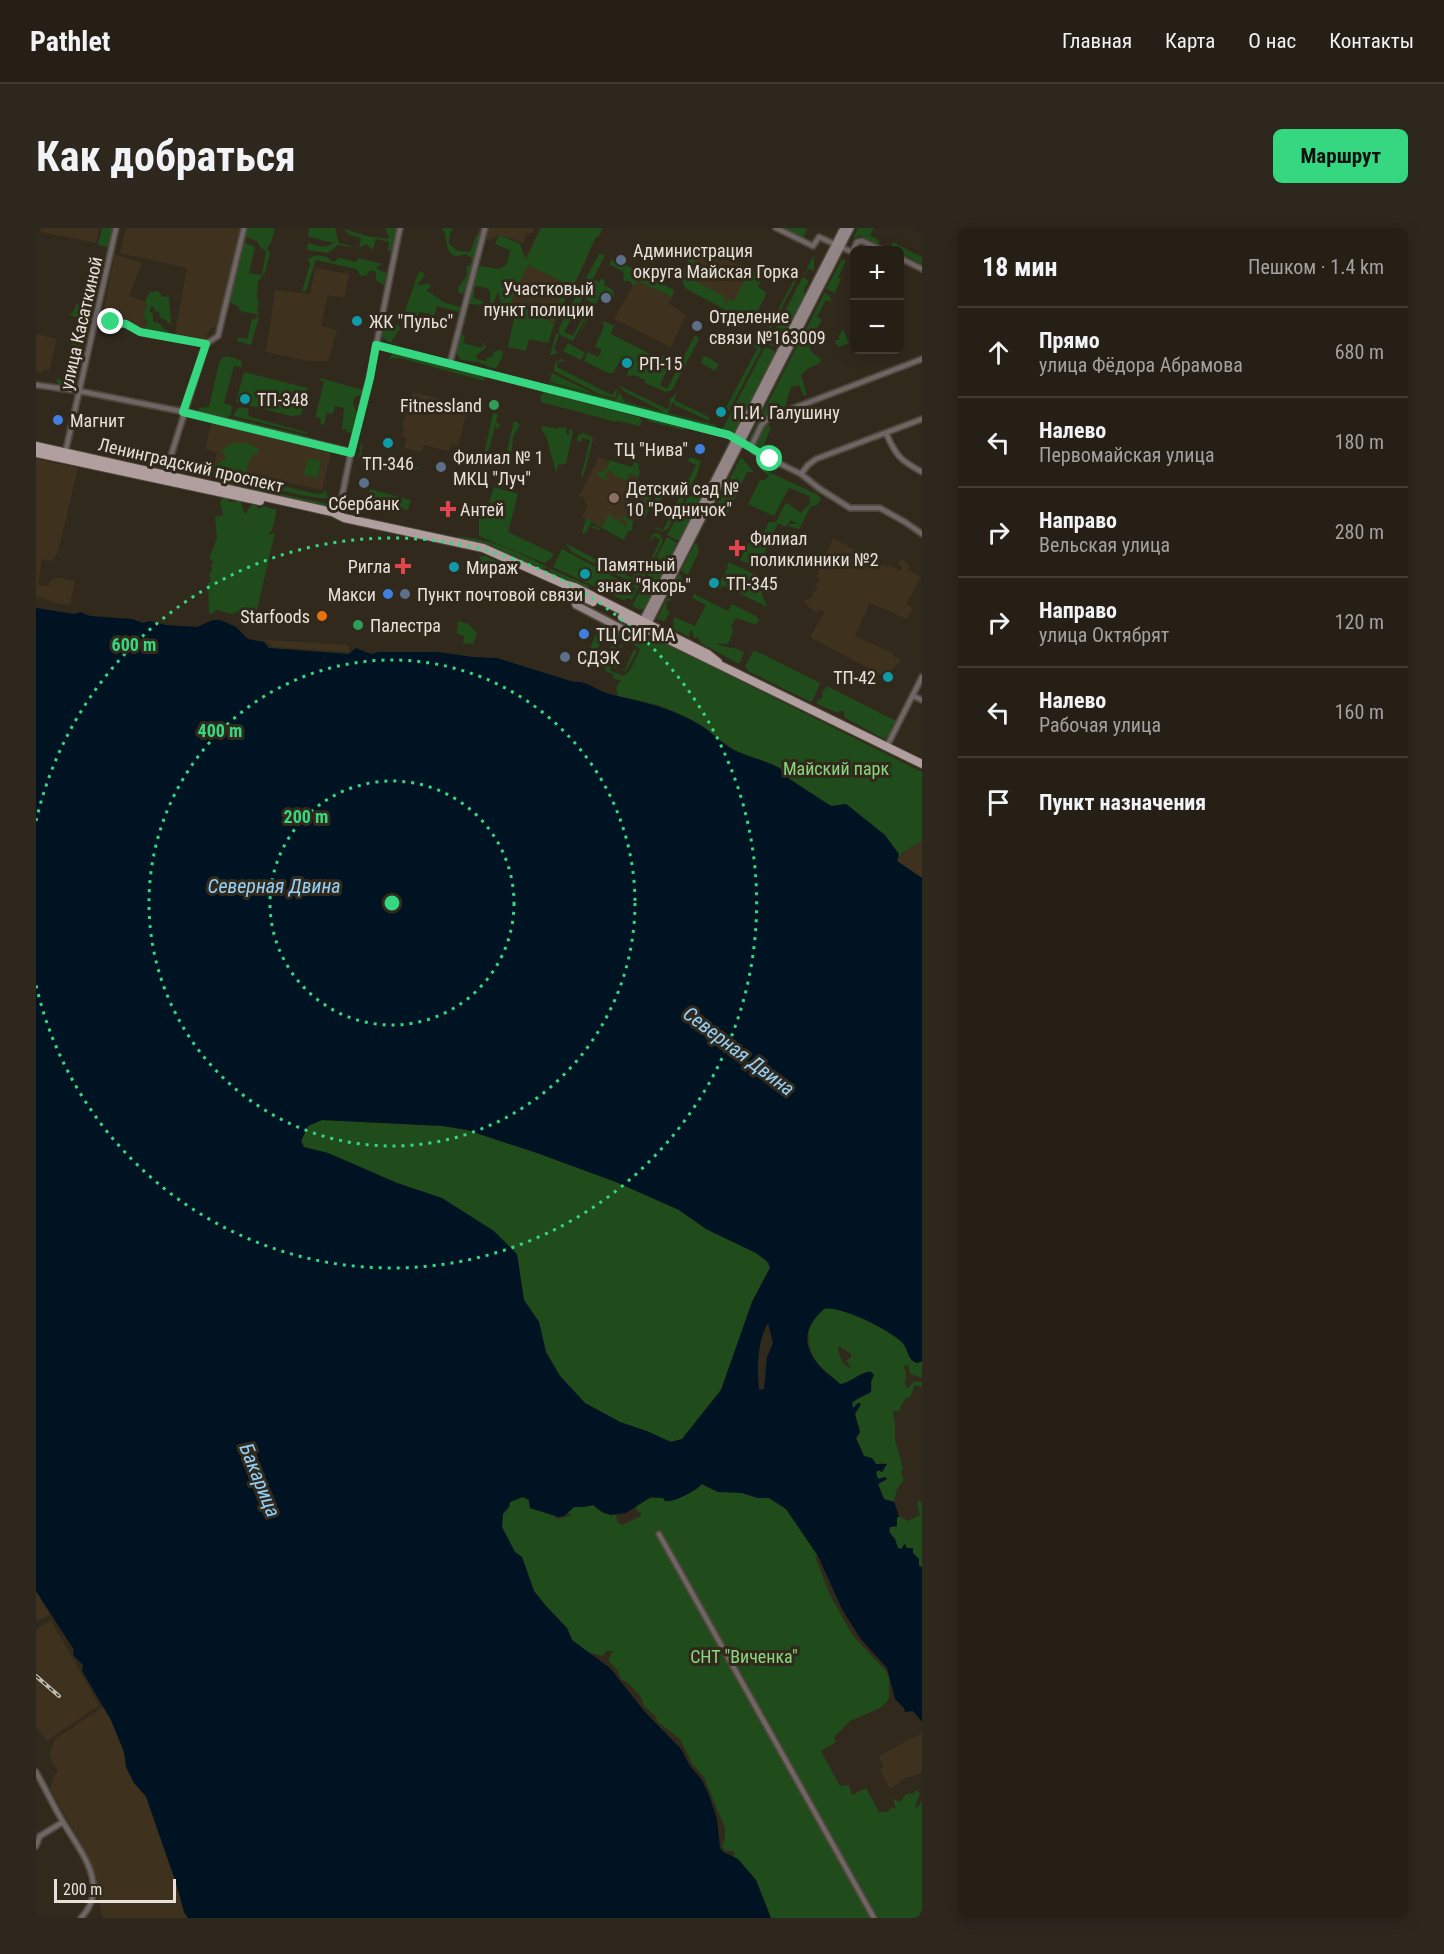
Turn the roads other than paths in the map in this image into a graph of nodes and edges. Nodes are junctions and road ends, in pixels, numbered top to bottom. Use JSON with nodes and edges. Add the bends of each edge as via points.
{"nodes":[{"id":1,"x":116,"y":228,"type":"edge"},
{"id":2,"x":244,"y":228,"type":"edge"},
{"id":3,"x":400,"y":228,"type":"edge"},
{"id":4,"x":484,"y":228,"type":"edge"},
{"id":5,"x":776,"y":228,"type":"edge"},
{"id":6,"x":844,"y":228,"type":"edge"},
{"id":7,"x":850,"y":228,"type":"edge"},
{"id":8,"x":838,"y":246,"type":"junction"},
{"id":9,"x":855,"y":246,"type":"edge"},
{"id":10,"x":873,"y":246,"type":"edge"},
{"id":11,"x":850,"y":251,"type":"edge"},
{"id":12,"x":904,"y":260,"type":"edge"},
{"id":13,"x":922,"y":269,"type":"edge"},
{"id":14,"x":95,"y":319,"type":"junction"},
{"id":15,"x":206,"y":344,"type":"junction"},
{"id":16,"x":376,"y":345,"type":"junction"},
{"id":17,"x":922,"y":359,"type":"edge"},
{"id":18,"x":450,"y":363,"type":"junction"},
{"id":19,"x":36,"y":385,"type":"edge"},
{"id":20,"x":80,"y":391,"type":"junction"},
{"id":21,"x":183,"y":412,"type":"junction"},
{"id":22,"x":922,"y":419,"type":"edge"},
{"id":23,"x":886,"y":433,"type":"junction"},
{"id":24,"x":738,"y":440,"type":"junction"},
{"id":25,"x":36,"y":446,"type":"edge"},
{"id":26,"x":751,"y":447,"type":"junction"},
{"id":27,"x":36,"y":453,"type":"edge"},
{"id":28,"x":351,"y":453,"type":"junction"},
{"id":29,"x":65,"y":456,"type":"junction"},
{"id":30,"x":922,"y":472,"type":"edge"},
{"id":31,"x":801,"y":474,"type":"junction"},
{"id":32,"x":164,"y":477,"type":"junction"},
{"id":33,"x":338,"y":516,"type":"junction"},
{"id":34,"x":922,"y":534,"type":"edge"},
{"id":35,"x":564,"y":584,"type":"junction"},
{"id":36,"x":572,"y":592,"type":"junction"},
{"id":37,"x":644,"y":624,"type":"junction"},
{"id":38,"x":922,"y":677,"type":"edge"},
{"id":39,"x":913,"y":696,"type":"junction"},
{"id":40,"x":922,"y":700,"type":"edge"},
{"id":41,"x":887,"y":746,"type":"junction"},
{"id":42,"x":922,"y":764,"type":"edge"},
{"id":43,"x":659,"y":1534,"type":"dead end"},
{"id":44,"x":36,"y":1772,"type":"edge"},
{"id":45,"x":63,"y":1822,"type":"junction"},
{"id":46,"x":36,"y":1846,"type":"edge"},
{"id":47,"x":81,"y":1918,"type":"edge"},
{"id":48,"x":874,"y":1918,"type":"edge"}],
"edges":[{"from":1,"to":14,"type":"street","name":"улица Касаткиной"},
{"from":2,"to":15,"type":"street","via":[[218,336]]},
{"from":3,"to":16,"type":"street"},
{"from":4,"to":18,"type":"street"},
{"from":5,"to":8,"type":"street","via":[[813,246],[819,237]]},
{"from":6,"to":8,"type":"main road"},
{"from":7,"to":8,"type":"main road"},
{"from":8,"to":11,"type":"street"},
{"from":8,"to":24,"type":"main road"},
{"from":9,"to":10,"type":"street","via":[[862,241]]},
{"from":12,"to":13,"type":"street"},
{"from":14,"to":15,"type":"street"},
{"from":14,"to":20,"type":"street","name":"улица Касаткиной"},
{"from":15,"to":21,"type":"street"},
{"from":16,"to":18,"type":"street"},
{"from":16,"to":28,"type":"street"},
{"from":17,"to":26,"type":"street","via":[[768,418]]},
{"from":18,"to":24,"type":"street"},
{"from":19,"to":20,"type":"street"},
{"from":20,"to":21,"type":"street"},
{"from":20,"to":29,"type":"street","name":"улица Касаткиной"},
{"from":21,"to":28,"type":"street"},
{"from":21,"to":32,"type":"street"},
{"from":22,"to":23,"type":"street"},
{"from":23,"to":30,"type":"street","via":[[902,462]]},
{"from":23,"to":31,"type":"street","via":[[816,459]]},
{"from":24,"to":26,"type":"street"},
{"from":24,"to":37,"type":"main road"},
{"from":25,"to":29,"type":"main road","name":"Ленинградский проспект"},
{"from":26,"to":31,"type":"street"},
{"from":27,"to":29,"type":"main road","name":"Ленинградский проспект"},
{"from":28,"to":33,"type":"street"},
{"from":29,"to":32,"type":"main road","name":"Ленинградский проспект"},
{"from":31,"to":34,"type":"street","via":[[850,508],[880,508]]},
{"from":32,"to":33,"type":"main road","name":"Ленинградский проспект"},
{"from":33,"to":35,"type":"main road","name":"Ленинградский проспект","via":[[483,548]]},
{"from":35,"to":36,"type":"main road","name":"Ленинградский проспект"},
{"from":35,"to":37,"type":"main road","name":"Ленинградский проспект"},
{"from":36,"to":37,"type":"main road","name":"Ленинградский проспект"},
{"from":36,"to":37,"type":"main road","via":[[576,605],[634,635],[639,635]]},
{"from":37,"to":41,"type":"main road","name":"Ленинградский проспект"},
{"from":38,"to":39,"type":"street"},
{"from":39,"to":40,"type":"street"},
{"from":39,"to":41,"type":"street"},
{"from":41,"to":42,"type":"main road","name":"Ленинградский проспект"},
{"from":43,"to":48,"type":"street"},
{"from":44,"to":45,"type":"street"},
{"from":45,"to":46,"type":"street","via":[[40,1836]]},
{"from":45,"to":47,"type":"street","via":[[86,1859],[94,1887],[89,1909]]}]}
